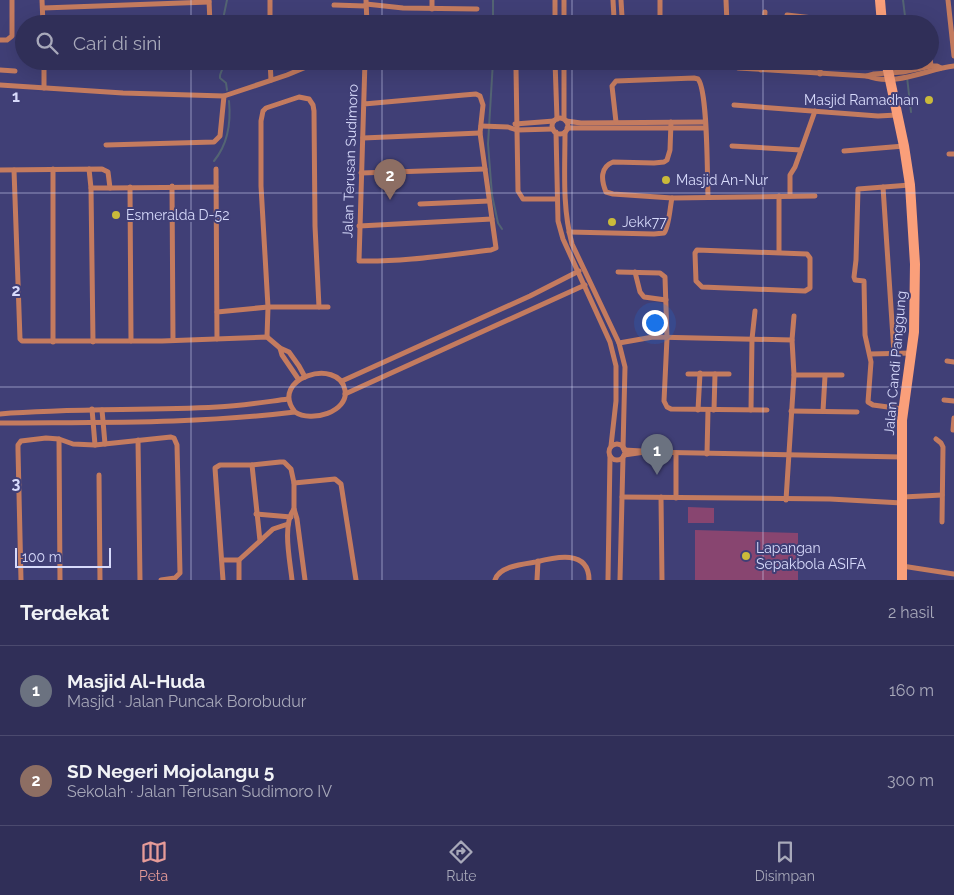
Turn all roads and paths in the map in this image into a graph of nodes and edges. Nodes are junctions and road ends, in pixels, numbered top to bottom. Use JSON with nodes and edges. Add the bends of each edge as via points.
{"nodes":[{"id":1,"x":12,"y":0,"type":"edge"},
{"id":2,"x":42,"y":0,"type":"edge"},
{"id":3,"x":270,"y":0,"type":"edge"},
{"id":4,"x":432,"y":0,"type":"edge"},
{"id":5,"x":555,"y":0,"type":"edge"},
{"id":6,"x":564,"y":0,"type":"edge"},
{"id":7,"x":613,"y":0,"type":"edge"},
{"id":8,"x":621,"y":0,"type":"edge"},
{"id":9,"x":660,"y":0,"type":"edge"},
{"id":10,"x":726,"y":0,"type":"edge"},
{"id":11,"x":880,"y":0,"type":"edge"},
{"id":12,"x":948,"y":0,"type":"edge"},
{"id":13,"x":210,"y":1,"type":"edge"},
{"id":14,"x":366,"y":3,"type":"edge"},
{"id":15,"x":334,"y":5,"type":"dead end"},
{"id":16,"x":43,"y":8,"type":"junction"},
{"id":17,"x":432,"y":9,"type":"junction"},
{"id":18,"x":477,"y":9,"type":"dead end"},
{"id":19,"x":43,"y":15,"type":"edge"},
{"id":20,"x":210,"y":15,"type":"edge"},
{"id":21,"x":270,"y":15,"type":"edge"},
{"id":22,"x":556,"y":15,"type":"edge"},
{"id":23,"x":564,"y":15,"type":"edge"},
{"id":24,"x":614,"y":15,"type":"edge"},
{"id":25,"x":621,"y":15,"type":"edge"},
{"id":26,"x":660,"y":15,"type":"edge"},
{"id":27,"x":727,"y":15,"type":"edge"},
{"id":28,"x":881,"y":15,"type":"edge"},
{"id":29,"x":0,"y":40,"type":"edge"},
{"id":30,"x":954,"y":56,"type":"edge"},
{"id":31,"x":954,"y":66,"type":"edge"},
{"id":32,"x":941,"y":68,"type":"edge"},
{"id":33,"x":0,"y":70,"type":"edge"},
{"id":34,"x":44,"y":70,"type":"edge"},
{"id":35,"x":270,"y":70,"type":"edge"},
{"id":36,"x":295,"y":70,"type":"edge"},
{"id":37,"x":365,"y":70,"type":"edge"},
{"id":38,"x":516,"y":70,"type":"edge"},
{"id":39,"x":555,"y":70,"type":"edge"},
{"id":40,"x":564,"y":70,"type":"edge"},
{"id":41,"x":760,"y":70,"type":"edge"},
{"id":42,"x":820,"y":70,"type":"edge"},
{"id":43,"x":888,"y":70,"type":"edge"},
{"id":44,"x":918,"y":70,"type":"edge"},
{"id":45,"x":938,"y":70,"type":"edge"},
{"id":46,"x":15,"y":71,"type":"dead end"},
{"id":47,"x":820,"y":74,"type":"junction"},
{"id":48,"x":906,"y":74,"type":"junction"},
{"id":49,"x":889,"y":77,"type":"junction"},
{"id":50,"x":271,"y":80,"type":"junction"},
{"id":51,"x":0,"y":85,"type":"edge"},
{"id":52,"x":44,"y":88,"type":"junction"},
{"id":53,"x":224,"y":96,"type":"junction"},
{"id":54,"x":364,"y":104,"type":"junction"},
{"id":55,"x":734,"y":105,"type":"dead end"},
{"id":56,"x":815,"y":111,"type":"junction"},
{"id":57,"x":896,"y":115,"type":"junction"},
{"id":58,"x":555,"y":120,"type":"junction"},
{"id":59,"x":565,"y":120,"type":"junction"},
{"id":60,"x":616,"y":122,"type":"junction"},
{"id":61,"x":643,"y":122,"type":"junction"},
{"id":62,"x":517,"y":123,"type":"junction"},
{"id":63,"x":671,"y":125,"type":"junction"},
{"id":64,"x":705,"y":125,"type":"junction"},
{"id":65,"x":482,"y":126,"type":"junction"},
{"id":66,"x":508,"y":126,"type":"junction"},
{"id":67,"x":643,"y":128,"type":"junction"},
{"id":68,"x":517,"y":130,"type":"junction"},
{"id":69,"x":554,"y":130,"type":"junction"},
{"id":70,"x":566,"y":130,"type":"junction"},
{"id":71,"x":480,"y":133,"type":"junction"},
{"id":72,"x":363,"y":138,"type":"junction"},
{"id":73,"x":106,"y":145,"type":"dead end"},
{"id":74,"x":732,"y":146,"type":"dead end"},
{"id":75,"x":904,"y":146,"type":"junction"},
{"id":76,"x":801,"y":150,"type":"junction"},
{"id":77,"x":844,"y":151,"type":"dead end"},
{"id":78,"x":216,"y":168,"type":"dead end"},
{"id":79,"x":53,"y":169,"type":"junction"},
{"id":80,"x":89,"y":169,"type":"junction"},
{"id":81,"x":485,"y":169,"type":"junction"},
{"id":82,"x":0,"y":170,"type":"edge"},
{"id":83,"x":14,"y":170,"type":"junction"},
{"id":84,"x":361,"y":173,"type":"junction"},
{"id":85,"x":910,"y":185,"type":"junction"},
{"id":86,"x":172,"y":186,"type":"junction"},
{"id":87,"x":216,"y":187,"type":"junction"},
{"id":88,"x":884,"y":187,"type":"junction"},
{"id":89,"x":91,"y":188,"type":"junction"},
{"id":90,"x":110,"y":188,"type":"junction"},
{"id":91,"x":130,"y":188,"type":"junction"},
{"id":92,"x":708,"y":196,"type":"junction"},
{"id":93,"x":779,"y":196,"type":"junction"},
{"id":94,"x":790,"y":196,"type":"junction"},
{"id":95,"x":815,"y":196,"type":"dead end"},
{"id":96,"x":672,"y":198,"type":"junction"},
{"id":97,"x":557,"y":199,"type":"junction"},
{"id":98,"x":489,"y":201,"type":"junction"},
{"id":99,"x":420,"y":204,"type":"dead end"},
{"id":100,"x":492,"y":219,"type":"junction"},
{"id":101,"x":359,"y":226,"type":"junction"},
{"id":102,"x":569,"y":232,"type":"junction"},
{"id":103,"x":779,"y":252,"type":"junction"},
{"id":104,"x":584,"y":269,"type":"junction"},
{"id":105,"x":578,"y":272,"type":"junction"},
{"id":106,"x":618,"y":272,"type":"dead end"},
{"id":107,"x":635,"y":272,"type":"junction"},
{"id":108,"x":590,"y":283,"type":"junction"},
{"id":109,"x":584,"y":286,"type":"junction"},
{"id":110,"x":530,"y":296,"type":"junction"},
{"id":111,"x":666,"y":300,"type":"junction"},
{"id":112,"x":268,"y":307,"type":"junction"},
{"id":113,"x":319,"y":307,"type":"junction"},
{"id":114,"x":328,"y":307,"type":"dead end"},
{"id":115,"x":535,"y":307,"type":"junction"},
{"id":116,"x":755,"y":311,"type":"dead end"},
{"id":117,"x":217,"y":312,"type":"junction"},
{"id":118,"x":794,"y":316,"type":"dead end"},
{"id":119,"x":267,"y":337,"type":"junction"},
{"id":120,"x":667,"y":338,"type":"junction"},
{"id":121,"x":217,"y":339,"type":"junction"},
{"id":122,"x":752,"y":339,"type":"junction"},
{"id":123,"x":131,"y":340,"type":"junction"},
{"id":124,"x":173,"y":340,"type":"junction"},
{"id":125,"x":792,"y":340,"type":"junction"},
{"id":126,"x":53,"y":342,"type":"junction"},
{"id":127,"x":93,"y":342,"type":"junction"},
{"id":128,"x":619,"y":344,"type":"junction"},
{"id":129,"x":280,"y":348,"type":"junction"},
{"id":130,"x":894,"y":353,"type":"junction"},
{"id":131,"x":913,"y":353,"type":"junction"},
{"id":132,"x":870,"y":354,"type":"junction"},
{"id":133,"x":947,"y":361,"type":"dead end"},
{"id":134,"x":954,"y":362,"type":"edge"},
{"id":135,"x":688,"y":374,"type":"dead end"},
{"id":136,"x":700,"y":374,"type":"junction"},
{"id":137,"x":715,"y":374,"type":"junction"},
{"id":138,"x":729,"y":374,"type":"dead end"},
{"id":139,"x":794,"y":375,"type":"junction"},
{"id":140,"x":842,"y":375,"type":"dead end"},
{"id":141,"x":826,"y":376,"type":"junction"},
{"id":142,"x":305,"y":377,"type":"junction"},
{"id":143,"x":298,"y":380,"type":"junction"},
{"id":144,"x":342,"y":381,"type":"junction"},
{"id":145,"x":345,"y":394,"type":"junction"},
{"id":146,"x":288,"y":398,"type":"junction"},
{"id":147,"x":944,"y":400,"type":"dead end"},
{"id":148,"x":616,"y":401,"type":"junction"},
{"id":149,"x":954,"y":401,"type":"edge"},
{"id":150,"x":625,"y":402,"type":"junction"},
{"id":151,"x":92,"y":409,"type":"junction"},
{"id":152,"x":904,"y":409,"type":"junction"},
{"id":153,"x":102,"y":410,"type":"junction"},
{"id":154,"x":698,"y":410,"type":"junction"},
{"id":155,"x":711,"y":410,"type":"junction"},
{"id":156,"x":751,"y":410,"type":"junction"},
{"id":157,"x":767,"y":410,"type":"dead end"},
{"id":158,"x":791,"y":411,"type":"junction"},
{"id":159,"x":823,"y":411,"type":"junction"},
{"id":160,"x":295,"y":412,"type":"junction"},
{"id":161,"x":857,"y":412,"type":"dead end"},
{"id":162,"x":0,"y":414,"type":"edge"},
{"id":163,"x":954,"y":418,"type":"edge"},
{"id":164,"x":93,"y":422,"type":"junction"},
{"id":165,"x":103,"y":422,"type":"junction"},
{"id":166,"x":0,"y":424,"type":"edge"},
{"id":167,"x":953,"y":430,"type":"edge"},
{"id":168,"x":59,"y":439,"type":"junction"},
{"id":169,"x":936,"y":439,"type":"dead end"},
{"id":170,"x":138,"y":440,"type":"junction"},
{"id":171,"x":105,"y":444,"type":"junction"},
{"id":172,"x":95,"y":445,"type":"junction"},
{"id":173,"x":611,"y":446,"type":"junction"},
{"id":174,"x":624,"y":453,"type":"junction"},
{"id":175,"x":676,"y":453,"type":"junction"},
{"id":176,"x":707,"y":454,"type":"junction"},
{"id":177,"x":789,"y":454,"type":"junction"},
{"id":178,"x":610,"y":456,"type":"junction"},
{"id":179,"x":902,"y":456,"type":"junction"},
{"id":180,"x":252,"y":465,"type":"junction"},
{"id":181,"x":98,"y":475,"type":"dead end"},
{"id":182,"x":294,"y":483,"type":"junction"},
{"id":183,"x":942,"y":495,"type":"junction"},
{"id":184,"x":622,"y":497,"type":"junction"},
{"id":185,"x":661,"y":497,"type":"junction"},
{"id":186,"x":676,"y":498,"type":"junction"},
{"id":187,"x":786,"y":500,"type":"junction"},
{"id":188,"x":903,"y":500,"type":"junction"},
{"id":189,"x":294,"y":508,"type":"junction"},
{"id":190,"x":256,"y":514,"type":"junction"},
{"id":191,"x":297,"y":516,"type":"junction"},
{"id":192,"x":289,"y":517,"type":"junction"},
{"id":193,"x":942,"y":522,"type":"dead end"},
{"id":194,"x":288,"y":524,"type":"junction"},
{"id":195,"x":260,"y":540,"type":"junction"},
{"id":196,"x":222,"y":560,"type":"junction"},
{"id":197,"x":239,"y":560,"type":"junction"},
{"id":198,"x":538,"y":561,"type":"junction"},
{"id":199,"x":291,"y":564,"type":"junction"},
{"id":200,"x":302,"y":564,"type":"junction"},
{"id":201,"x":902,"y":566,"type":"junction"},
{"id":202,"x":954,"y":574,"type":"edge"},
{"id":203,"x":22,"y":580,"type":"edge"},
{"id":204,"x":60,"y":580,"type":"edge"},
{"id":205,"x":100,"y":580,"type":"edge"},
{"id":206,"x":140,"y":580,"type":"edge"},
{"id":207,"x":161,"y":580,"type":"edge"},
{"id":208,"x":223,"y":580,"type":"edge"},
{"id":209,"x":239,"y":580,"type":"edge"},
{"id":210,"x":292,"y":580,"type":"edge"},
{"id":211,"x":305,"y":580,"type":"edge"},
{"id":212,"x":356,"y":580,"type":"edge"},
{"id":213,"x":496,"y":580,"type":"edge"},
{"id":214,"x":538,"y":580,"type":"edge"},
{"id":215,"x":589,"y":580,"type":"edge"},
{"id":216,"x":608,"y":580,"type":"edge"},
{"id":217,"x":620,"y":580,"type":"edge"},
{"id":218,"x":662,"y":580,"type":"edge"},
{"id":219,"x":902,"y":580,"type":"edge"}],
"edges":[{"from":1,"to":29,"type":"street","via":[[12,36]]},
{"from":2,"to":16,"type":"street"},
{"from":3,"to":21,"type":"street"},
{"from":4,"to":17,"type":"street"},
{"from":5,"to":22,"type":"street"},
{"from":6,"to":23,"type":"street"},
{"from":7,"to":24,"type":"street"},
{"from":8,"to":25,"type":"street"},
{"from":9,"to":26,"type":"street"},
{"from":10,"to":27,"type":"street"},
{"from":11,"to":28,"type":"main road"},
{"from":12,"to":30,"type":"street"},
{"from":13,"to":16,"type":"street"},
{"from":13,"to":20,"type":"street"},
{"from":14,"to":15,"type":"street"},
{"from":14,"to":17,"type":"street"},
{"from":16,"to":19,"type":"street"},
{"from":17,"to":18,"type":"street"},
{"from":31,"to":32,"type":"street"},
{"from":33,"to":46,"type":"street"},
{"from":34,"to":52,"type":"street"},
{"from":35,"to":50,"type":"street"},
{"from":36,"to":50,"type":"street"},
{"from":37,"to":54,"type":"street","name":"Jalan Terusan Sudimoro"},
{"from":38,"to":62,"type":"street"},
{"from":39,"to":58,"type":"street"},
{"from":40,"to":59,"type":"street"},
{"from":41,"to":47,"type":"street"},
{"from":42,"to":47,"type":"street"},
{"from":43,"to":49,"type":"main road","name":"Jalan Candi Panggung"},
{"from":44,"to":48,"type":"street"},
{"from":45,"to":48,"type":"street"},
{"from":47,"to":49,"type":"street","via":[[874,79]]},
{"from":48,"to":49,"type":"street"},
{"from":49,"to":57,"type":"main road","name":"Jalan Candi Panggung"},
{"from":50,"to":53,"type":"street"},
{"from":51,"to":52,"type":"street"},
{"from":52,"to":53,"type":"street"},
{"from":53,"to":73,"type":"street","via":[[220,136],[214,142]]},
{"from":54,"to":65,"type":"street","via":[[476,94],[482,99]]},
{"from":54,"to":72,"type":"street","name":"Jalan Terusan Sudimoro"},
{"from":55,"to":56,"type":"street"},
{"from":56,"to":57,"type":"street"},
{"from":56,"to":76,"type":"street"},
{"from":57,"to":75,"type":"main road","name":"Jalan Candi Panggung"},
{"from":58,"to":59,"type":"street"},
{"from":58,"to":62,"type":"street"},
{"from":58,"to":69,"type":"street"},
{"from":59,"to":60,"type":"street"},
{"from":59,"to":70,"type":"street"},
{"from":60,"to":61,"type":"street"},
{"from":60,"to":64,"type":"street","via":[[612,86],[615,82],[694,78],[702,87]]},
{"from":61,"to":63,"type":"street"},
{"from":61,"to":67,"type":"street"},
{"from":62,"to":66,"type":"street"},
{"from":62,"to":68,"type":"street"},
{"from":63,"to":64,"type":"street"},
{"from":63,"to":67,"type":"street"},
{"from":63,"to":96,"type":"street","via":[[667,160],[613,162],[603,168],[602,173],[606,192]]},
{"from":64,"to":92,"type":"street"},
{"from":65,"to":66,"type":"street"},
{"from":65,"to":71,"type":"street"},
{"from":66,"to":68,"type":"street"},
{"from":67,"to":70,"type":"street"},
{"from":68,"to":69,"type":"street"},
{"from":68,"to":97,"type":"street","via":[[519,196],[526,200]]},
{"from":69,"to":70,"type":"street","via":[[560,133]]},
{"from":69,"to":97,"type":"street"},
{"from":70,"to":102,"type":"street","via":[[565,206]]},
{"from":71,"to":72,"type":"street"},
{"from":71,"to":81,"type":"street"},
{"from":72,"to":84,"type":"street","name":"Jalan Terusan Sudimoro"},
{"from":74,"to":76,"type":"street"},
{"from":75,"to":77,"type":"street"},
{"from":75,"to":85,"type":"main road","name":"Jalan Candi Panggung"},
{"from":76,"to":94,"type":"street","via":[[790,174]]},
{"from":78,"to":87,"type":"street"},
{"from":79,"to":80,"type":"street"},
{"from":79,"to":83,"type":"street"},
{"from":79,"to":126,"type":"street"},
{"from":80,"to":89,"type":"street"},
{"from":80,"to":90,"type":"street","via":[[105,169]]},
{"from":81,"to":84,"type":"street"},
{"from":81,"to":98,"type":"street"},
{"from":82,"to":83,"type":"street"},
{"from":83,"to":126,"type":"street","via":[[20,339],[24,342]]},
{"from":84,"to":101,"type":"street","name":"Jalan Terusan Sudimoro"},
{"from":85,"to":88,"type":"street"},
{"from":85,"to":131,"type":"main road","name":"Jalan Candi Panggung","via":[[916,306]]},
{"from":86,"to":87,"type":"street"},
{"from":86,"to":91,"type":"street"},
{"from":86,"to":124,"type":"street"},
{"from":87,"to":117,"type":"street"},
{"from":88,"to":130,"type":"street"},
{"from":88,"to":132,"type":"street","via":[[857,190],[854,277],[864,281],[865,335]]},
{"from":89,"to":90,"type":"street"},
{"from":89,"to":127,"type":"street"},
{"from":90,"to":91,"type":"street"},
{"from":91,"to":123,"type":"street"},
{"from":92,"to":93,"type":"street"},
{"from":92,"to":96,"type":"street"},
{"from":93,"to":94,"type":"street"},
{"from":93,"to":103,"type":"street"},
{"from":94,"to":95,"type":"street"},
{"from":96,"to":102,"type":"street","via":[[664,233]]},
{"from":97,"to":105,"type":"street","via":[[563,239]]},
{"from":98,"to":99,"type":"street"},
{"from":98,"to":100,"type":"street"},
{"from":100,"to":101,"type":"street"},
{"from":100,"to":101,"type":"street","name":"Jalan Terusan Sudimoro","via":[[497,245],[494,249],[376,262],[359,261]]},
{"from":102,"to":104,"type":"street"},
{"from":103,"to":103,"type":"street","via":[[697,250],[696,281],[702,287],[809,290],[809,256]]},
{"from":104,"to":105,"type":"street"},
{"from":104,"to":108,"type":"street"},
{"from":105,"to":109,"type":"street"},
{"from":105,"to":110,"type":"street"},
{"from":106,"to":107,"type":"street"},
{"from":107,"to":111,"type":"street","via":[[644,297]]},
{"from":107,"to":111,"type":"street","via":[[663,274]]},
{"from":108,"to":109,"type":"street"},
{"from":108,"to":128,"type":"street"},
{"from":109,"to":115,"type":"street"},
{"from":109,"to":148,"type":"street","via":[[610,342],[616,366]]},
{"from":110,"to":115,"type":"street"},
{"from":110,"to":144,"type":"street"},
{"from":111,"to":120,"type":"street"},
{"from":112,"to":113,"type":"street"},
{"from":112,"to":113,"type":"street","via":[[261,186],[261,115],[266,108],[302,97],[309,99],[314,111]]},
{"from":112,"to":117,"type":"street"},
{"from":112,"to":119,"type":"street"},
{"from":113,"to":114,"type":"street"},
{"from":115,"to":145,"type":"street"},
{"from":116,"to":122,"type":"street"},
{"from":117,"to":121,"type":"street"},
{"from":118,"to":125,"type":"street"},
{"from":119,"to":121,"type":"street"},
{"from":119,"to":129,"type":"street"},
{"from":120,"to":122,"type":"street"},
{"from":120,"to":128,"type":"street"},
{"from":120,"to":154,"type":"street","via":[[665,405],[670,409]]},
{"from":121,"to":124,"type":"street"},
{"from":122,"to":125,"type":"street"},
{"from":122,"to":156,"type":"street"},
{"from":123,"to":124,"type":"street"},
{"from":123,"to":127,"type":"street"},
{"from":125,"to":139,"type":"street"},
{"from":126,"to":127,"type":"street"},
{"from":128,"to":150,"type":"street","via":[[624,367]]},
{"from":129,"to":142,"type":"street","via":[[289,352]]},
{"from":129,"to":143,"type":"street"},
{"from":130,"to":131,"type":"street"},
{"from":130,"to":132,"type":"street"},
{"from":131,"to":152,"type":"main road","name":"Jalan Candi Panggung"},
{"from":132,"to":152,"type":"street","via":[[868,402]]},
{"from":133,"to":134,"type":"street"},
{"from":135,"to":136,"type":"street"},
{"from":136,"to":137,"type":"street"},
{"from":136,"to":154,"type":"street"},
{"from":137,"to":138,"type":"street"},
{"from":137,"to":155,"type":"street"},
{"from":139,"to":141,"type":"street"},
{"from":139,"to":158,"type":"street"},
{"from":140,"to":141,"type":"street"},
{"from":141,"to":159,"type":"street"},
{"from":142,"to":143,"type":"street"},
{"from":142,"to":144,"type":"street","via":[[322,373]]},
{"from":143,"to":146,"type":"street"},
{"from":144,"to":145,"type":"street"},
{"from":145,"to":160,"type":"street","via":[[340,404],[318,417]]},
{"from":146,"to":153,"type":"street","via":[[219,407]]},
{"from":146,"to":160,"type":"street"},
{"from":147,"to":149,"type":"street"},
{"from":148,"to":150,"type":"street"},
{"from":148,"to":173,"type":"street"},
{"from":150,"to":174,"type":"street"},
{"from":151,"to":153,"type":"street"},
{"from":151,"to":162,"type":"street"},
{"from":151,"to":164,"type":"street"},
{"from":152,"to":179,"type":"main road","name":"Jalan Candi Panggung"},
{"from":153,"to":165,"type":"street"},
{"from":154,"to":155,"type":"street"},
{"from":155,"to":156,"type":"street"},
{"from":155,"to":176,"type":"street"},
{"from":156,"to":157,"type":"street"},
{"from":158,"to":159,"type":"street"},
{"from":158,"to":177,"type":"street"},
{"from":159,"to":161,"type":"street"},
{"from":160,"to":165,"type":"street","via":[[174,422]]},
{"from":163,"to":167,"type":"street"},
{"from":164,"to":165,"type":"street"},
{"from":164,"to":166,"type":"street"},
{"from":164,"to":172,"type":"street"},
{"from":165,"to":171,"type":"street"},
{"from":168,"to":172,"type":"street","via":[[73,444]]},
{"from":168,"to":203,"type":"street","via":[[23,440],[18,444]]},
{"from":168,"to":204,"type":"street"},
{"from":169,"to":183,"type":"street","via":[[943,447]]},
{"from":170,"to":171,"type":"street"},
{"from":170,"to":206,"type":"street"},
{"from":170,"to":207,"type":"street","via":[[171,437],[177,445],[180,573],[175,578]]},
{"from":171,"to":172,"type":"street"},
{"from":173,"to":174,"type":"street","via":[[619,445]]},
{"from":173,"to":178,"type":"street"},
{"from":174,"to":175,"type":"street"},
{"from":174,"to":178,"type":"street","via":[[616,460]]},
{"from":174,"to":184,"type":"street"},
{"from":175,"to":176,"type":"street"},
{"from":175,"to":186,"type":"street"},
{"from":176,"to":177,"type":"street"},
{"from":177,"to":179,"type":"street"},
{"from":177,"to":187,"type":"street"},
{"from":178,"to":216,"type":"street"},
{"from":179,"to":188,"type":"main road","name":"Jalan Candi Panggung"},
{"from":180,"to":182,"type":"street","via":[[284,462],[292,469]]},
{"from":180,"to":190,"type":"street"},
{"from":180,"to":196,"type":"street","via":[[215,468]]},
{"from":181,"to":205,"type":"street"},
{"from":182,"to":189,"type":"street"},
{"from":182,"to":212,"type":"street","via":[[340,481]]},
{"from":183,"to":188,"type":"street"},
{"from":183,"to":193,"type":"street"},
{"from":184,"to":185,"type":"street"},
{"from":184,"to":217,"type":"street"},
{"from":185,"to":186,"type":"street"},
{"from":185,"to":218,"type":"street"},
{"from":186,"to":187,"type":"street"},
{"from":187,"to":188,"type":"street"},
{"from":188,"to":201,"type":"main road","name":"Jalan Candi Panggung"},
{"from":189,"to":191,"type":"street"},
{"from":189,"to":192,"type":"street"},
{"from":190,"to":192,"type":"street"},
{"from":190,"to":195,"type":"street"},
{"from":191,"to":192,"type":"street"},
{"from":191,"to":200,"type":"street"},
{"from":192,"to":194,"type":"street"},
{"from":194,"to":195,"type":"street"},
{"from":194,"to":199,"type":"street"},
{"from":195,"to":197,"type":"street"},
{"from":196,"to":197,"type":"street"},
{"from":196,"to":208,"type":"street"},
{"from":197,"to":209,"type":"street"},
{"from":198,"to":213,"type":"street","via":[[503,571]]},
{"from":198,"to":214,"type":"street"},
{"from":198,"to":215,"type":"street","via":[[558,556],[575,559],[585,566]]},
{"from":199,"to":200,"type":"street"},
{"from":199,"to":210,"type":"street"},
{"from":200,"to":211,"type":"street"},
{"from":201,"to":202,"type":"street"},
{"from":201,"to":219,"type":"main road","name":"Jalan Candi Panggung"}]}
